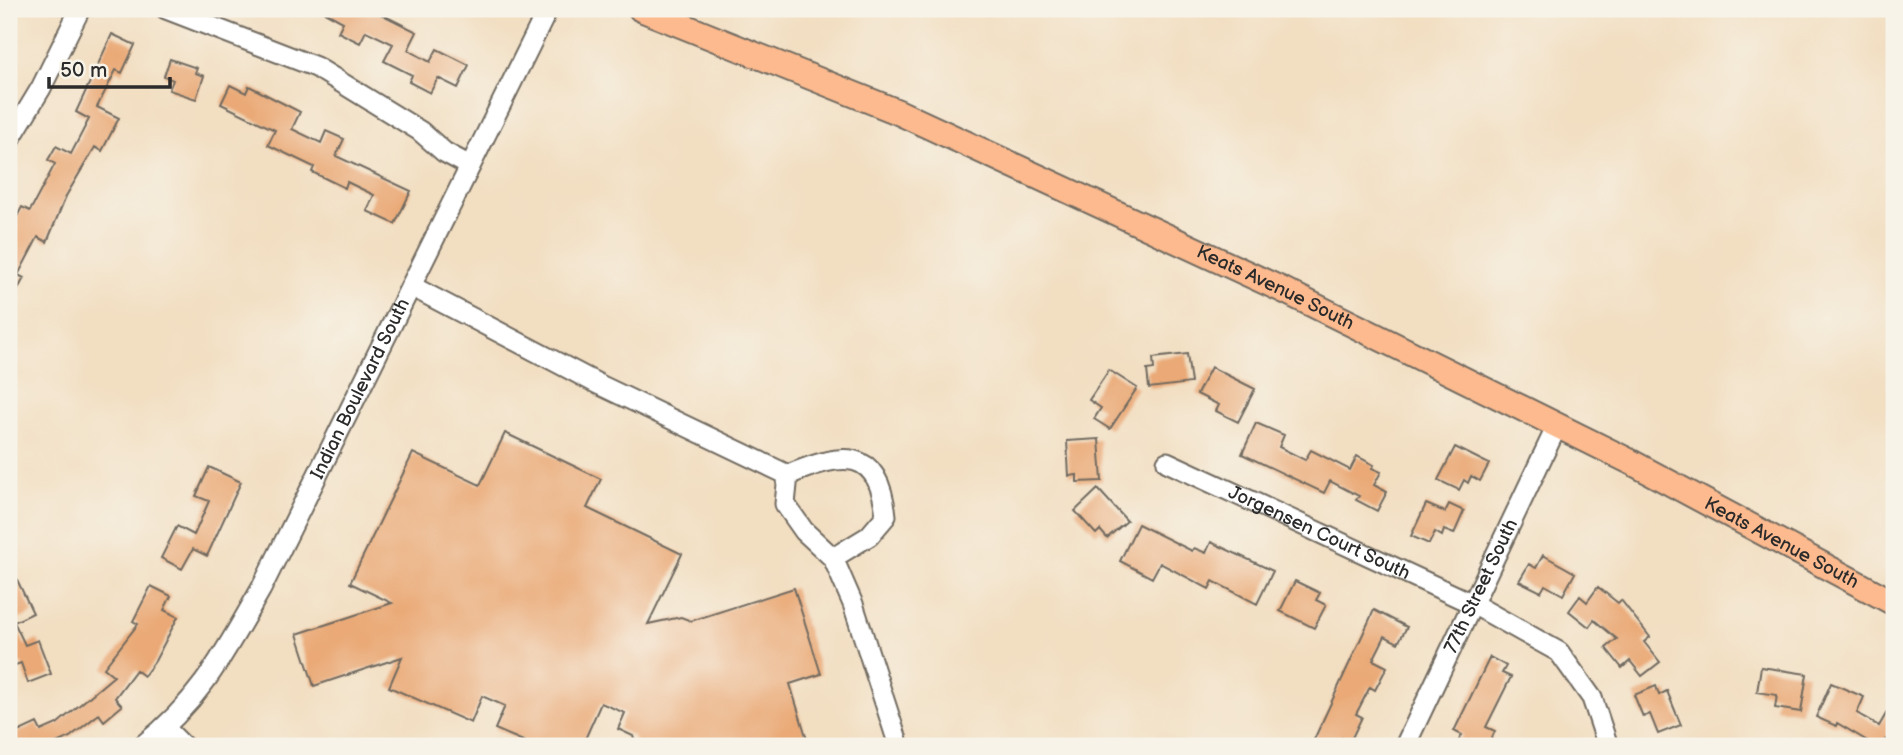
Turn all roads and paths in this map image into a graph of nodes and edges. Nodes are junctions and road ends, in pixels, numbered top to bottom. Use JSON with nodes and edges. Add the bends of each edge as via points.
{"nodes":[{"id":1,"x":80,"y":9,"type":"edge"},
{"id":2,"x":166,"y":9,"type":"edge"},
{"id":3,"x":548,"y":9,"type":"edge"},
{"id":4,"x":641,"y":9,"type":"edge"},
{"id":5,"x":9,"y":141,"type":"edge"},
{"id":6,"x":471,"y":166,"type":"junction"},
{"id":7,"x":411,"y":286,"type":"junction"},
{"id":8,"x":1557,"y":426,"type":"junction"},
{"id":9,"x":1167,"y":462,"type":"dead end"},
{"id":10,"x":788,"y":475,"type":"junction"},
{"id":11,"x":833,"y":558,"type":"junction"},
{"id":12,"x":1894,"y":603,"type":"edge"},
{"id":13,"x":1474,"y":604,"type":"junction"},
{"id":14,"x":166,"y":728,"type":"junction"},
{"id":15,"x":142,"y":746,"type":"edge"},
{"id":16,"x":183,"y":746,"type":"edge"},
{"id":17,"x":898,"y":746,"type":"edge"},
{"id":18,"x":1405,"y":746,"type":"edge"},
{"id":19,"x":1608,"y":746,"type":"edge"}],
"edges":[{"from":1,"to":5,"type":"street"},
{"from":2,"to":6,"type":"street","via":[[316,67]]},
{"from":3,"to":6,"type":"street","name":"Indian Boulevard South"},
{"from":4,"to":8,"type":"main road","name":"Keats Avenue South","via":[[898,112],[1285,291]]},
{"from":6,"to":7,"type":"street","name":"Indian Boulevard South"},
{"from":7,"to":10,"type":"street","via":[[600,385]]},
{"from":7,"to":14,"type":"street","name":"Indian Boulevard South","via":[[261,589],[209,679]]},
{"from":8,"to":12,"type":"main road","name":"Keats Avenue South"},
{"from":8,"to":13,"type":"street","name":"77th Street South"},
{"from":9,"to":13,"type":"street","name":"Jorgensen Court South"},
{"from":10,"to":11,"type":"street","via":[[785,504],[803,531]]},
{"from":10,"to":11,"type":"street","via":[[839,458],[856,461],[874,472],[883,489],[886,516],[870,536]]},
{"from":11,"to":17,"type":"street","via":[[853,604]]},
{"from":13,"to":18,"type":"street","name":"77th Street South"},
{"from":13,"to":19,"type":"street","name":"Jorgensen Court South","via":[[1559,652],[1592,698]]},
{"from":14,"to":15,"type":"street","name":"Indian Boulevard South"},
{"from":14,"to":16,"type":"street"}]}
